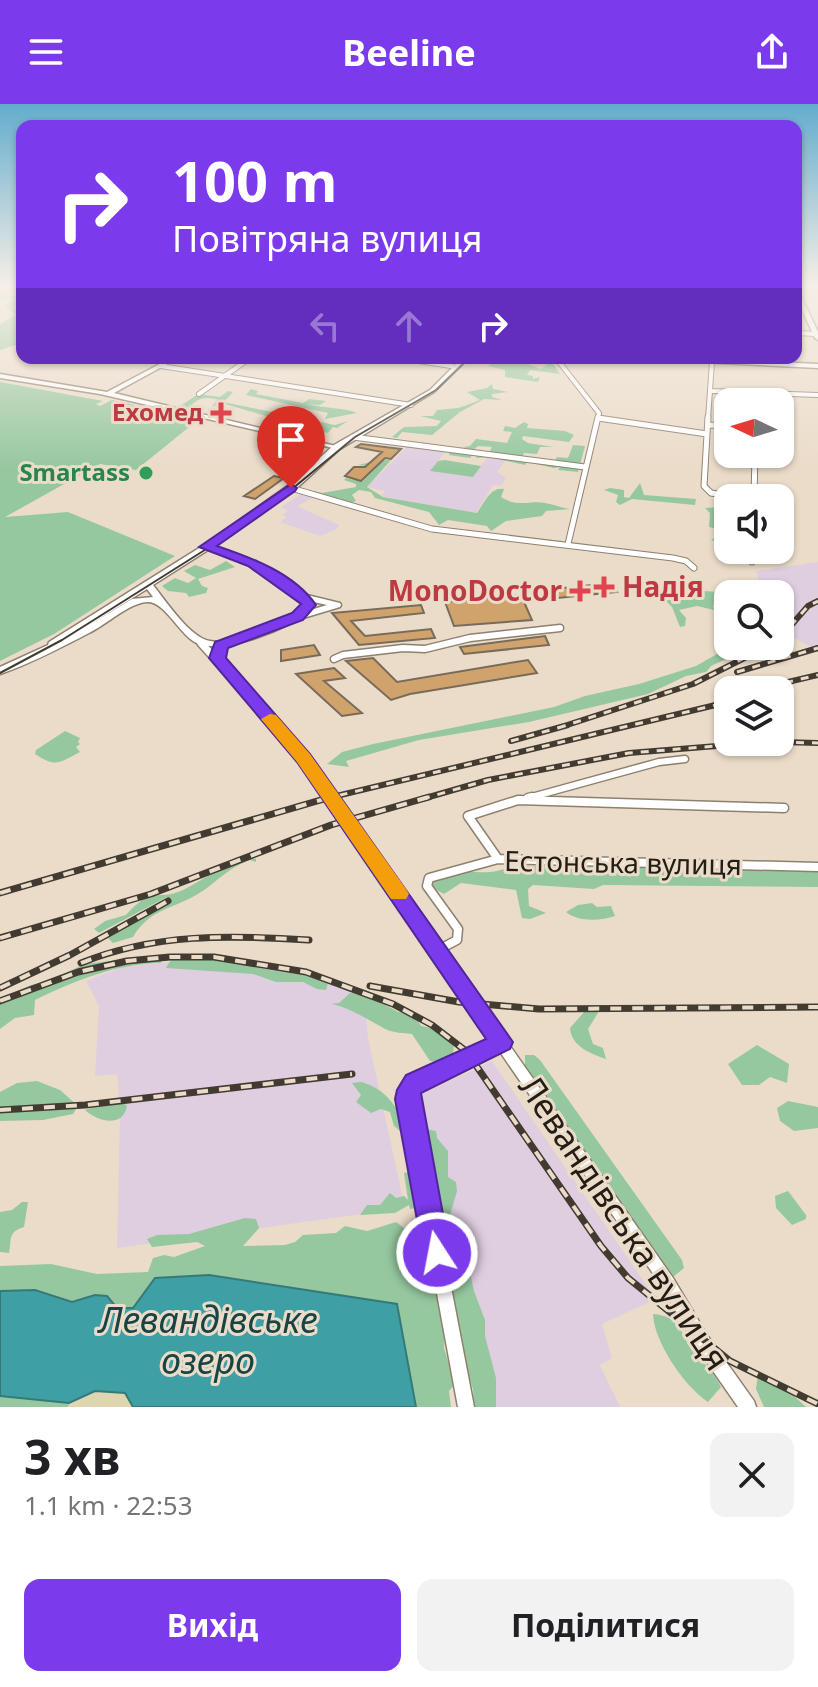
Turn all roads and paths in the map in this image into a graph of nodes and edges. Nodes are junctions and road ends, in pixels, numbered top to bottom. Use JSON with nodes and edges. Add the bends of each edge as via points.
{"nodes":[{"id":1,"x":164,"y":364,"type":"edge"},
{"id":2,"x":242,"y":364,"type":"edge"},
{"id":3,"x":438,"y":364,"type":"edge"},
{"id":4,"x":460,"y":364,"type":"edge"},
{"id":5,"x":561,"y":364,"type":"edge"},
{"id":6,"x":712,"y":364,"type":"edge"},
{"id":7,"x":765,"y":364,"type":"edge"},
{"id":8,"x":161,"y":366,"type":"junction"},
{"id":9,"x":818,"y":366,"type":"edge"},
{"id":10,"x":457,"y":367,"type":"junction"},
{"id":11,"x":0,"y":376,"type":"edge"},
{"id":12,"x":225,"y":376,"type":"junction"},
{"id":13,"x":712,"y":391,"type":"junction"},
{"id":14,"x":108,"y":394,"type":"junction"},
{"id":15,"x":199,"y":394,"type":"dead end"},
{"id":16,"x":818,"y":395,"type":"edge"},
{"id":17,"x":411,"y":405,"type":"junction"},
{"id":18,"x":598,"y":418,"type":"junction"},
{"id":19,"x":708,"y":425,"type":"junction"},
{"id":20,"x":714,"y":425,"type":"edge"},
{"id":21,"x":707,"y":434,"type":"junction"},
{"id":22,"x":353,"y":437,"type":"junction"},
{"id":23,"x":337,"y":447,"type":"junction"},
{"id":24,"x":585,"y":467,"type":"junction"},
{"id":25,"x":291,"y":488,"type":"junction"},
{"id":26,"x":714,"y":493,"type":"edge"},
{"id":27,"x":568,"y":544,"type":"junction"},
{"id":28,"x":206,"y":547,"type":"junction"},
{"id":29,"x":694,"y":568,"type":"dead end"},
{"id":30,"x":148,"y":584,"type":"junction"},
{"id":31,"x":303,"y":597,"type":"junction"},
{"id":32,"x":160,"y":602,"type":"junction"},
{"id":33,"x":297,"y":617,"type":"junction"},
{"id":34,"x":560,"y":628,"type":"dead end"},
{"id":35,"x":201,"y":643,"type":"junction"},
{"id":36,"x":52,"y":644,"type":"junction"},
{"id":37,"x":221,"y":645,"type":"junction"},
{"id":38,"x":217,"y":658,"type":"junction"},
{"id":39,"x":334,"y":659,"type":"dead end"},
{"id":40,"x":0,"y":671,"type":"edge"},
{"id":41,"x":685,"y":759,"type":"dead end"},
{"id":42,"x":518,"y":800,"type":"junction"},
{"id":43,"x":784,"y":808,"type":"dead end"},
{"id":44,"x":498,"y":859,"type":"junction"},
{"id":45,"x":818,"y":867,"type":"edge"},
{"id":46,"x":438,"y":950,"type":"junction"},
{"id":47,"x":501,"y":1042,"type":"junction"},
{"id":48,"x":466,"y":1407,"type":"edge"},
{"id":49,"x":748,"y":1407,"type":"edge"}],
"edges":[{"from":1,"to":8,"type":"main road"},
{"from":2,"to":12,"type":"street"},
{"from":3,"to":10,"type":"street"},
{"from":4,"to":10,"type":"main road"},
{"from":5,"to":18,"type":"street","via":[[597,408]]},
{"from":6,"to":13,"type":"street"},
{"from":7,"to":9,"type":"main road"},
{"from":8,"to":12,"type":"street"},
{"from":8,"to":14,"type":"main road"},
{"from":10,"to":17,"type":"main road"},
{"from":11,"to":14,"type":"main road"},
{"from":12,"to":15,"type":"street"},
{"from":12,"to":17,"type":"street"},
{"from":13,"to":16,"type":"street"},
{"from":13,"to":19,"type":"street"},
{"from":14,"to":23,"type":"main road"},
{"from":17,"to":22,"type":"main road"},
{"from":18,"to":21,"type":"street"},
{"from":18,"to":24,"type":"street"},
{"from":19,"to":20,"type":"street"},
{"from":19,"to":21,"type":"street"},
{"from":21,"to":26,"type":"street","via":[[706,491]]},
{"from":22,"to":23,"type":"main road"},
{"from":22,"to":24,"type":"street"},
{"from":23,"to":25,"type":"main road"},
{"from":24,"to":27,"type":"street"},
{"from":25,"to":27,"type":"street","via":[[432,529]]},
{"from":25,"to":28,"type":"main road"},
{"from":27,"to":29,"type":"street","via":[[673,558]]},
{"from":28,"to":30,"type":"main road"},
{"from":28,"to":31,"type":"main road","via":[[253,563]]},
{"from":30,"to":32,"type":"main road","name":"Левандівська вулиця"},
{"from":30,"to":36,"type":"main road"},
{"from":31,"to":33,"type":"main road","via":[[309,605]]},
{"from":31,"to":33,"type":"main road","via":[[337,605]]},
{"from":32,"to":35,"type":"main road","name":"Левандівська вулиця"},
{"from":32,"to":36,"type":"main road","via":[[135,601],[88,630]]},
{"from":33,"to":37,"type":"main road"},
{"from":34,"to":39,"type":"street"},
{"from":35,"to":37,"type":"main road"},
{"from":35,"to":38,"type":"main road","name":"Левандівська вулиця"},
{"from":36,"to":40,"type":"main road"},
{"from":37,"to":38,"type":"main road"},
{"from":38,"to":46,"type":"main road","name":"Левандівська вулиця","bridge":true,"via":[[292,744]]},
{"from":41,"to":42,"type":"street"},
{"from":42,"to":43,"type":"street"},
{"from":42,"to":44,"type":"street","via":[[468,816]]},
{"from":44,"to":45,"type":"street","name":"Естонська вулиця"},
{"from":44,"to":46,"type":"street","name":"Естонська вулиця","via":[[429,878],[427,886],[458,929],[457,940]]},
{"from":46,"to":47,"type":"main road","name":"Левандівська вулиця"},
{"from":47,"to":48,"type":"main road","via":[[415,1082],[408,1099]]},
{"from":47,"to":49,"type":"main road","name":"Левандівська вулиця"}]}
